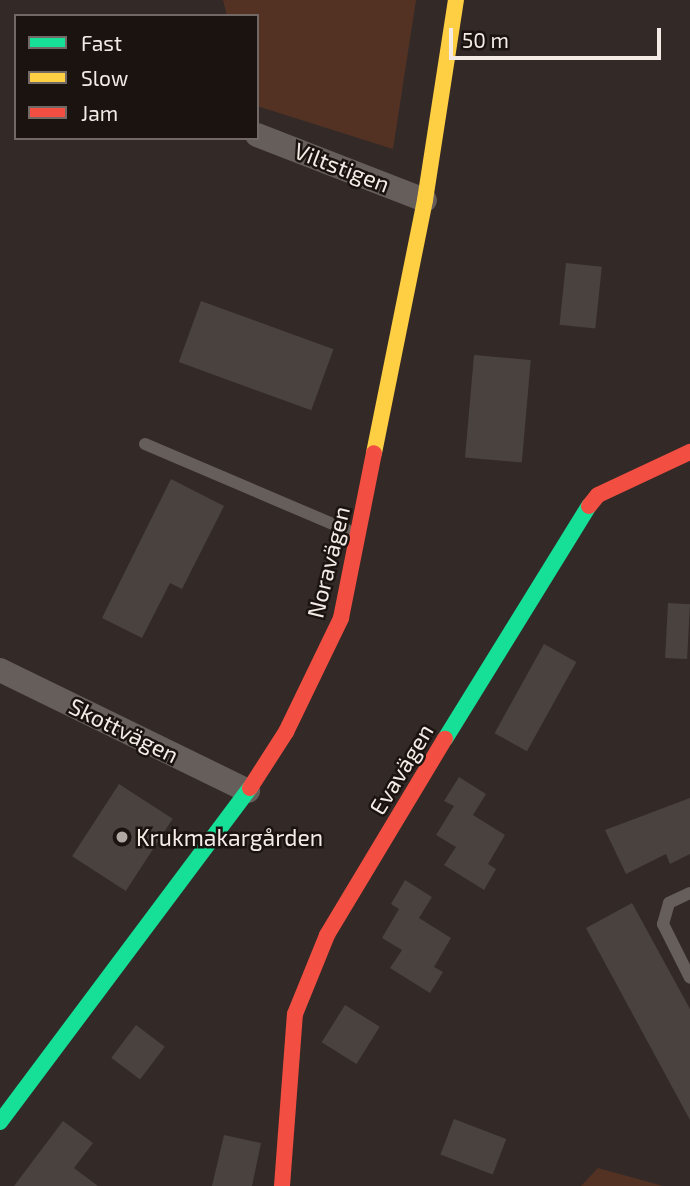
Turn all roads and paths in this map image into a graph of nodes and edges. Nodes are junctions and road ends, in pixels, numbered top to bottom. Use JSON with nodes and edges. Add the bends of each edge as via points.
{"nodes":[{"id":1,"x":456,"y":0,"type":"edge"},
{"id":2,"x":259,"y":136,"type":"edge"},
{"id":3,"x":425,"y":200,"type":"junction"},
{"id":4,"x":145,"y":444,"type":"dead end"},
{"id":5,"x":690,"y":452,"type":"edge"},
{"id":6,"x":360,"y":536,"type":"junction"},
{"id":7,"x":0,"y":670,"type":"edge"},
{"id":8,"x":248,"y":791,"type":"junction"},
{"id":9,"x":690,"y":893,"type":"edge"},
{"id":10,"x":690,"y":978,"type":"edge"},
{"id":11,"x":0,"y":1122,"type":"edge"},
{"id":12,"x":282,"y":1186,"type":"edge"}],
"edges":[{"from":1,"to":3,"type":"street","name":"Noravägen"},
{"from":2,"to":3,"type":"street","name":"Viltstigen"},
{"from":3,"to":6,"type":"street","name":"Noravägen"},
{"from":4,"to":6,"type":"lane"},
{"from":5,"to":12,"type":"street","name":"Evavägen","via":[[598,495],[570,531],[327,935],[295,1014]]},
{"from":6,"to":8,"type":"street","name":"Noravägen","via":[[341,618],[286,733]]},
{"from":7,"to":8,"type":"street","name":"Skottvägen"},
{"from":8,"to":11,"type":"street","name":"Noravägen"},
{"from":9,"to":10,"type":"lane","via":[[669,903],[663,924]]}]}
